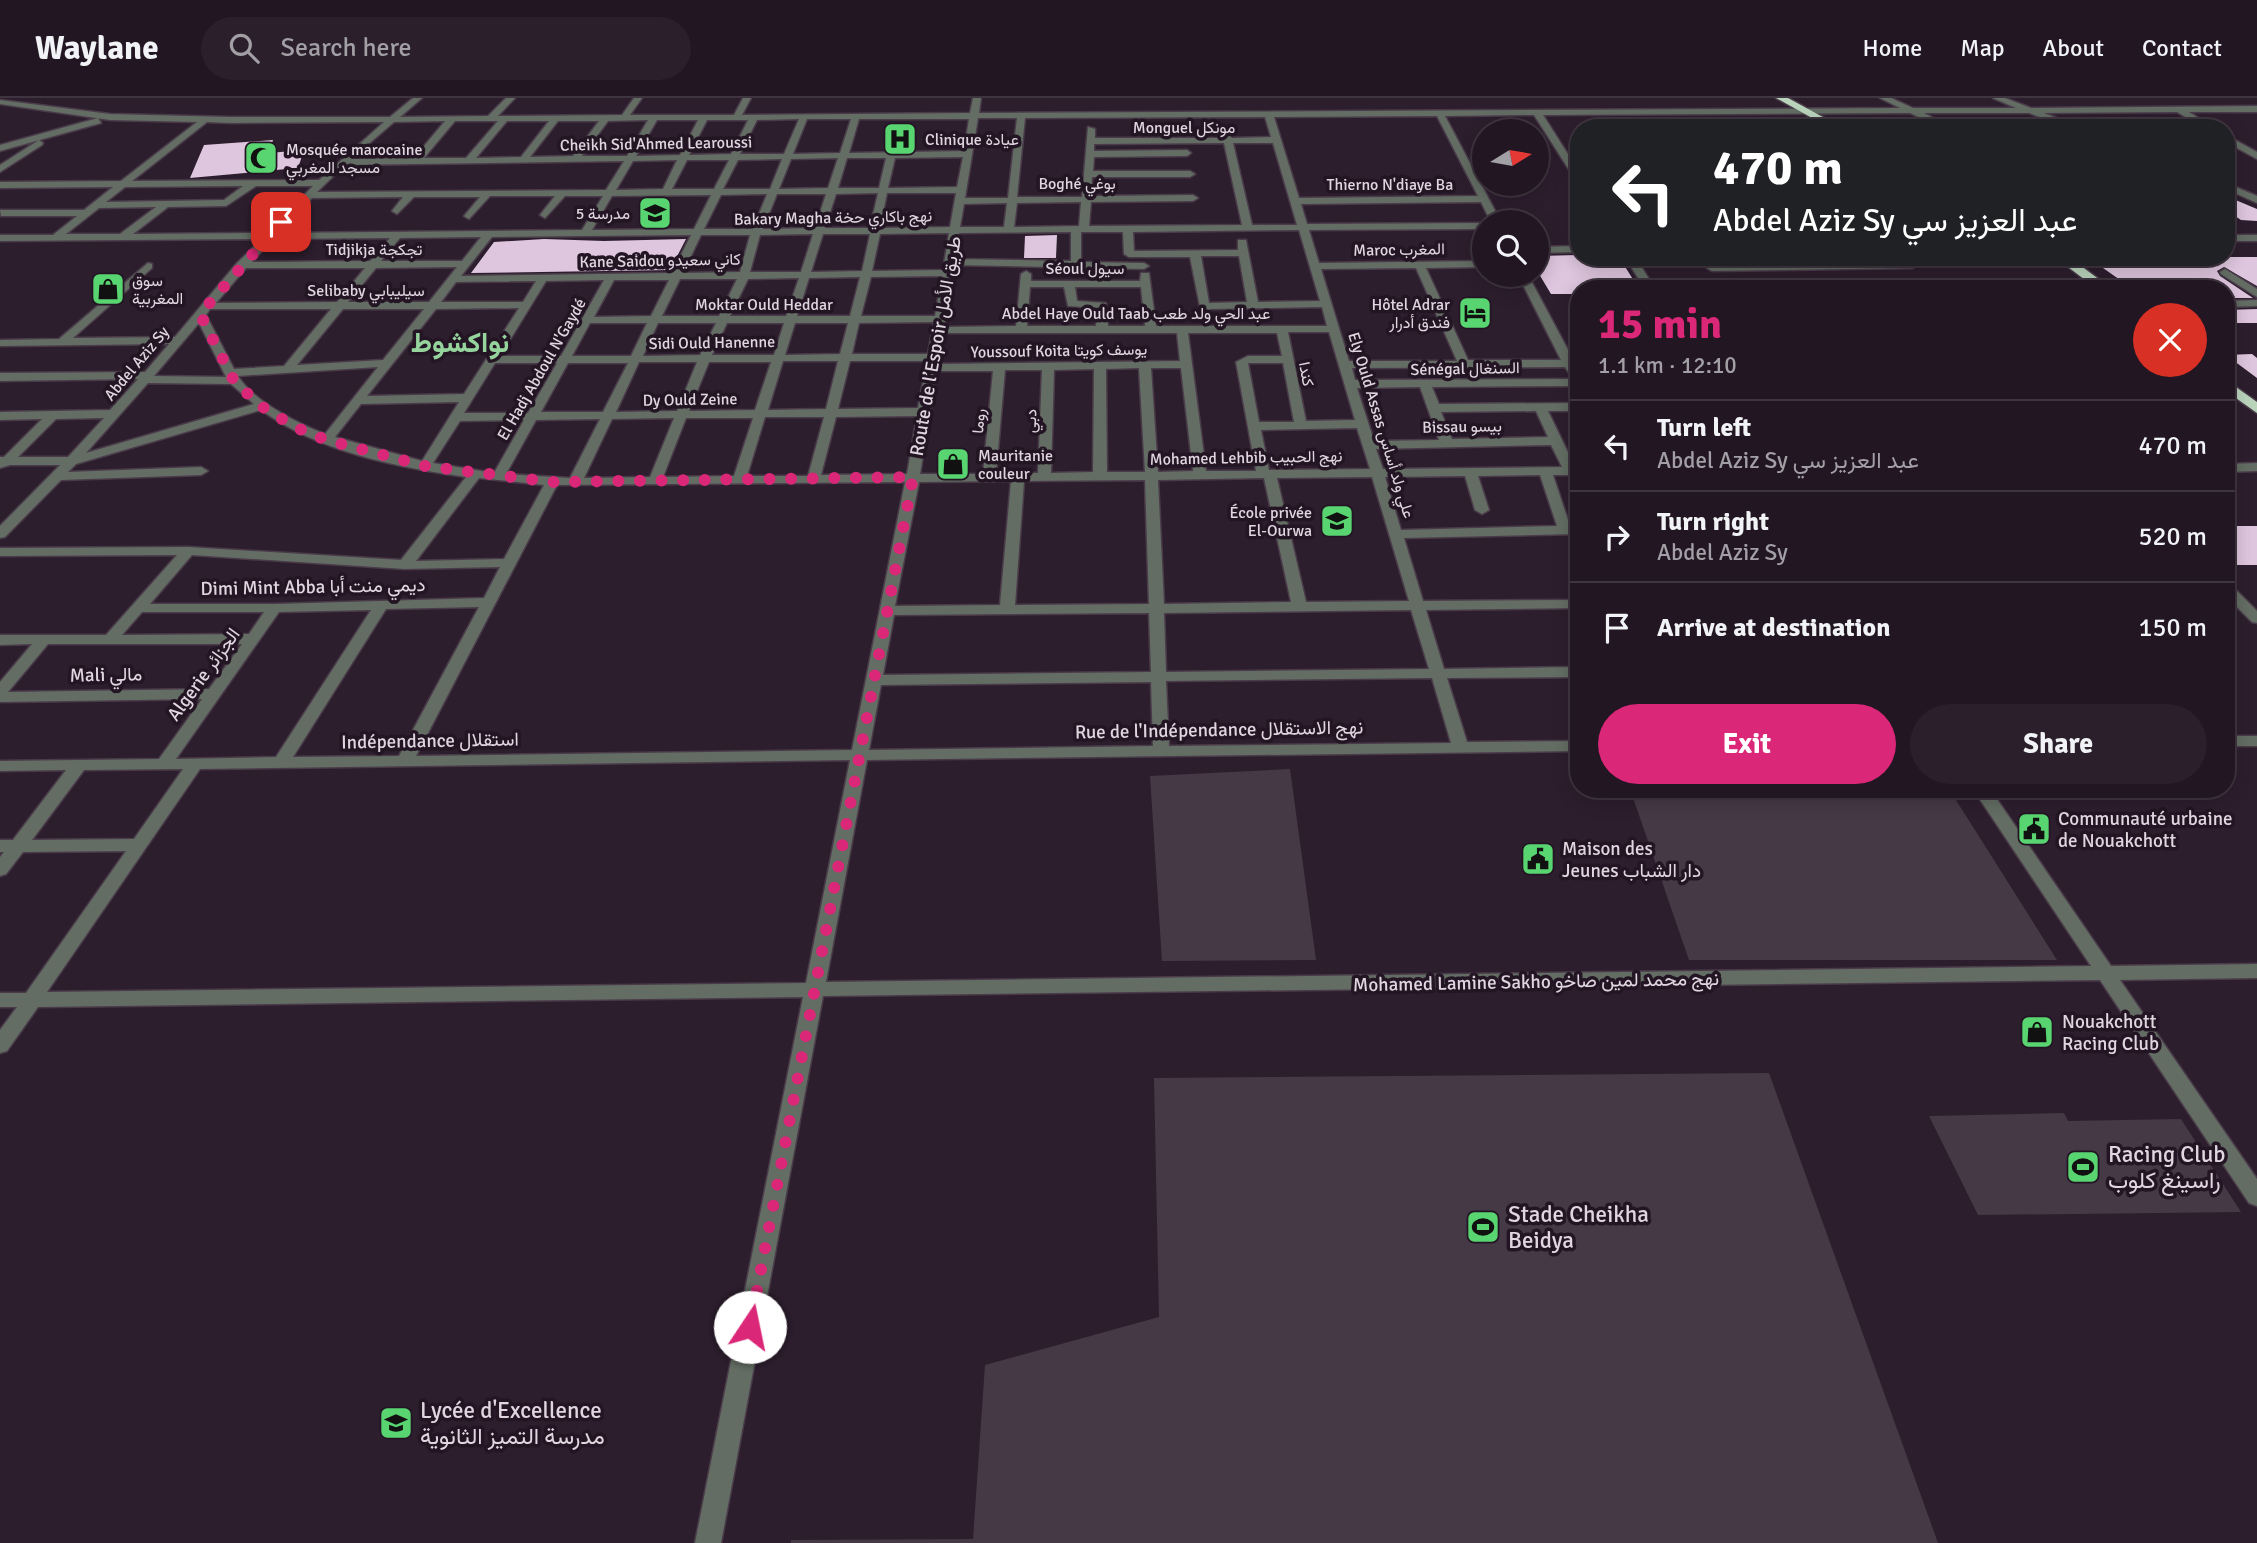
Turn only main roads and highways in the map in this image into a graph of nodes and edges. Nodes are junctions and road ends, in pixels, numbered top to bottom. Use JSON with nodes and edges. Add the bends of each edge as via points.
{"nodes":[{"id":1,"x":1781,"y":98,"type":"edge"},
{"id":2,"x":1790,"y":98,"type":"edge"},
{"id":3,"x":1813,"y":112,"type":"junction"},
{"id":4,"x":1824,"y":119,"type":"edge"},
{"id":5,"x":1828,"y":119,"type":"edge"},
{"id":6,"x":2063,"y":266,"type":"edge"},
{"id":7,"x":2074,"y":266,"type":"edge"},
{"id":8,"x":2082,"y":280,"type":"edge"},
{"id":9,"x":2093,"y":280,"type":"edge"},
{"id":10,"x":2235,"y":380,"type":"edge"},
{"id":11,"x":2235,"y":391,"type":"edge"},
{"id":12,"x":2257,"y":397,"type":"edge"},
{"id":13,"x":2257,"y":409,"type":"edge"}],
"edges":[{"from":1,"to":3,"type":"highway"},
{"from":2,"to":3,"type":"highway"},
{"from":3,"to":4,"type":"highway"},
{"from":3,"to":5,"type":"highway"},
{"from":6,"to":8,"type":"highway"},
{"from":7,"to":9,"type":"highway"},
{"from":10,"to":12,"type":"highway"},
{"from":11,"to":13,"type":"highway"}]}
